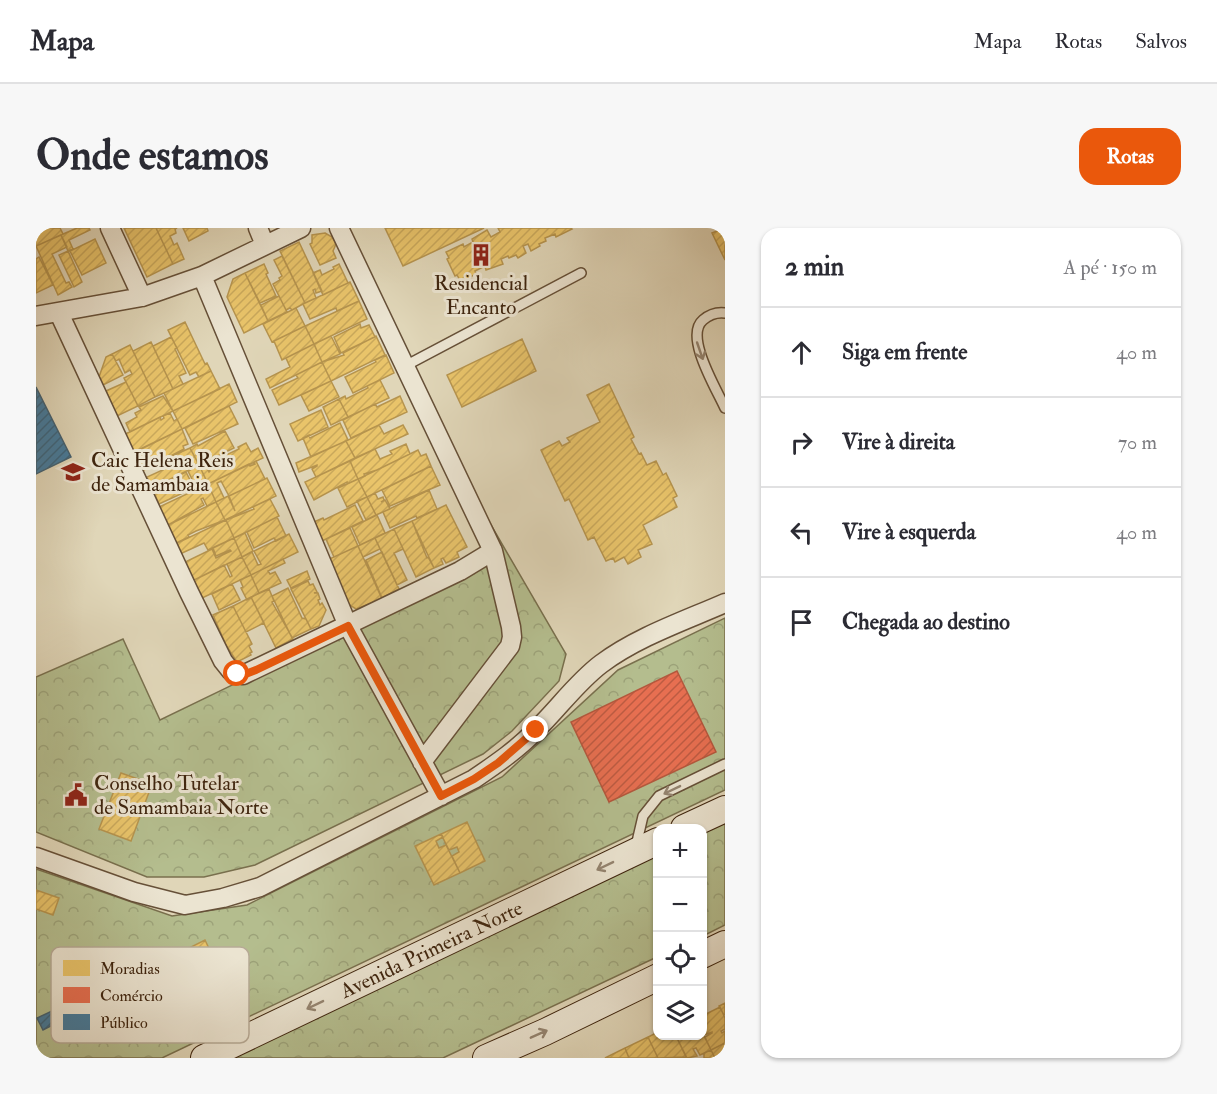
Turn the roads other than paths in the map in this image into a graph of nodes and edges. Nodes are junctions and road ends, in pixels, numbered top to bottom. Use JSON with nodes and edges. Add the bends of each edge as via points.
{"nodes":[{"id":1,"x":110,"y":228,"type":"edge"},
{"id":2,"x":258,"y":228,"type":"edge"},
{"id":3,"x":301,"y":228,"type":"edge"},
{"id":4,"x":339,"y":228,"type":"edge"},
{"id":5,"x":265,"y":246,"type":"junction"},
{"id":6,"x":581,"y":273,"type":"dead end"},
{"id":7,"x":202,"y":276,"type":"junction"},
{"id":8,"x":142,"y":297,"type":"junction"},
{"id":9,"x":59,"y":313,"type":"junction"},
{"id":10,"x":725,"y":313,"type":"edge"},
{"id":11,"x":36,"y":316,"type":"edge"},
{"id":12,"x":405,"y":366,"type":"junction"},
{"id":13,"x":725,"y":408,"type":"edge"},
{"id":14,"x":493,"y":551,"type":"junction"},
{"id":15,"x":725,"y":603,"type":"edge"},
{"id":16,"x":348,"y":626,"type":"junction"},
{"id":17,"x":422,"y":762,"type":"junction"},
{"id":18,"x":725,"y":764,"type":"edge"},
{"id":19,"x":441,"y":796,"type":"junction"},
{"id":20,"x":725,"y":809,"type":"edge"},
{"id":21,"x":693,"y":824,"type":"edge"},
{"id":22,"x":646,"y":847,"type":"edge"},
{"id":23,"x":36,"y":857,"type":"edge"},
{"id":24,"x":725,"y":945,"type":"edge"},
{"id":25,"x":707,"y":953,"type":"edge"},
{"id":26,"x":653,"y":979,"type":"edge"},
{"id":27,"x":249,"y":1037,"type":"edge"},
{"id":28,"x":235,"y":1043,"type":"edge"},
{"id":29,"x":204,"y":1058,"type":"edge"},
{"id":30,"x":486,"y":1058,"type":"edge"}],
"edges":[{"from":1,"to":8,"type":"street"},
{"from":2,"to":5,"type":"street"},
{"from":3,"to":5,"type":"street"},
{"from":4,"to":12,"type":"street"},
{"from":5,"to":7,"type":"street"},
{"from":6,"to":12,"type":"lane"},
{"from":7,"to":8,"type":"street"},
{"from":7,"to":16,"type":"street"},
{"from":8,"to":9,"type":"street"},
{"from":9,"to":11,"type":"street"},
{"from":9,"to":16,"type":"street","via":[[189,592],[231,671],[243,675]]},
{"from":10,"to":13,"type":"lane","one_way":true,"via":[[708,315],[698,324],[696,337]]},
{"from":12,"to":14,"type":"street"},
{"from":14,"to":16,"type":"street"},
{"from":14,"to":17,"type":"street","via":[[511,627],[510,646]]},
{"from":15,"to":19,"type":"street","via":[[624,649],[572,690],[536,730],[498,763]]},
{"from":16,"to":17,"type":"street"},
{"from":17,"to":19,"type":"street"},
{"from":18,"to":22,"type":"lane","one_way":true,"via":[[659,796],[643,816]]},
{"from":19,"to":23,"type":"street","via":[[260,887],[185,905],[134,892]]},
{"from":20,"to":21,"type":"main road"},
{"from":22,"to":27,"type":"main road","name":"Avenida Primeira Norte","one_way":true},
{"from":24,"to":25,"type":"main road"},
{"from":30,"to":26,"type":"main road","one_way":true},
{"from":28,"to":29,"type":"main road","name":"Avenida Primeira Norte","one_way":true}]}
